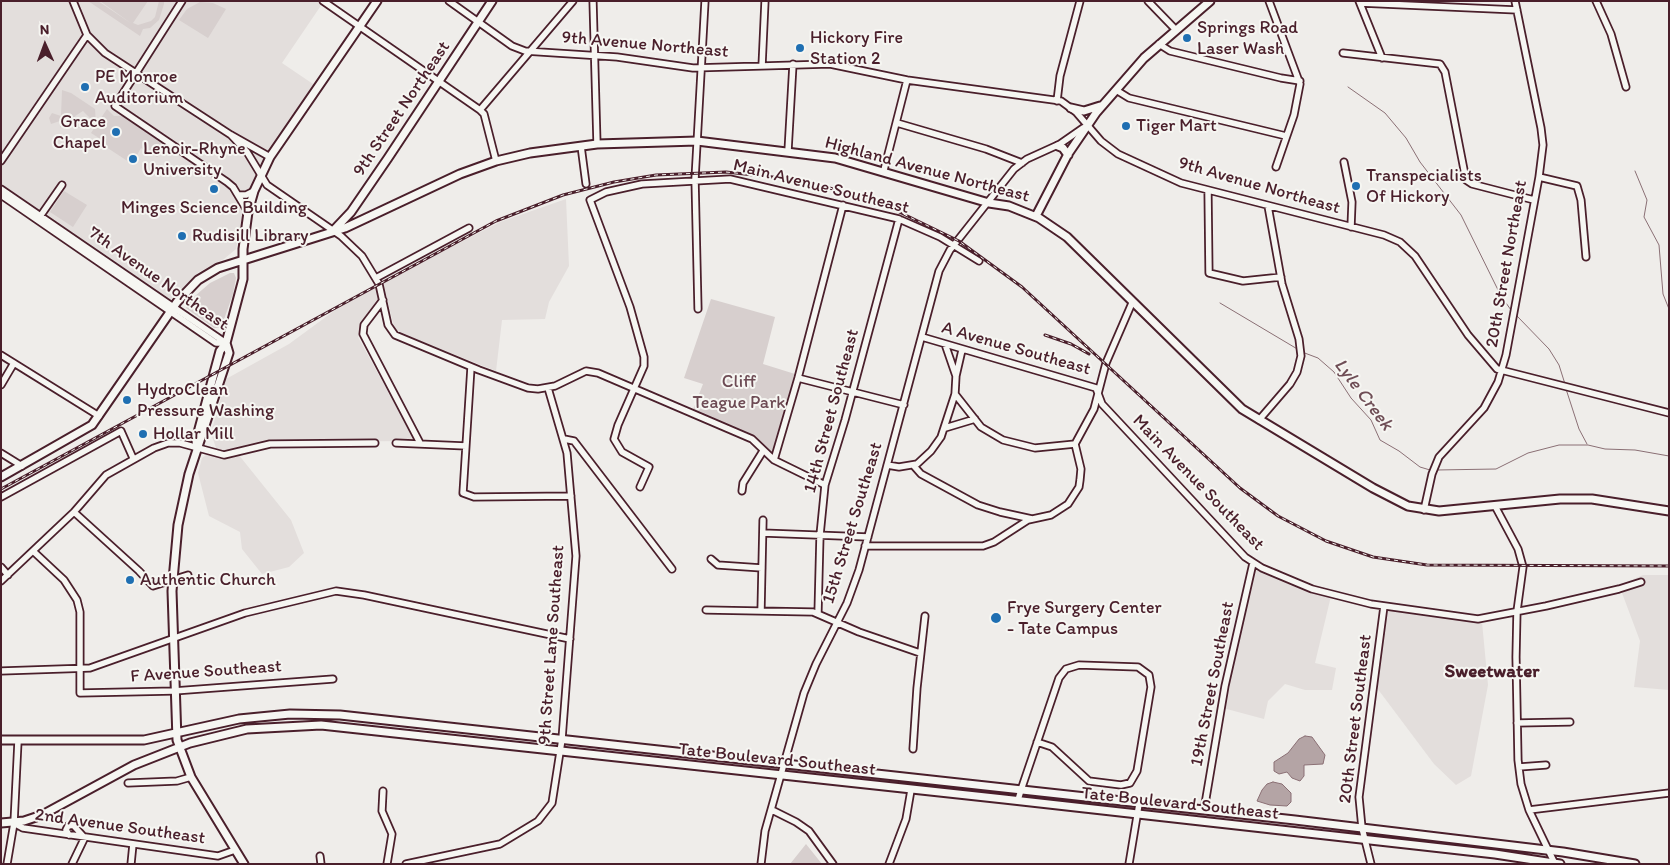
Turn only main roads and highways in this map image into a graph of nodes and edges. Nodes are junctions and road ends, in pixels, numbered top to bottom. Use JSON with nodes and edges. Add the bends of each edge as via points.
{"nodes":[{"id":1,"x":377,"y":1,"type":"edge"},
{"id":2,"x":492,"y":1,"type":"edge"},
{"id":3,"x":1210,"y":1,"type":"edge"},
{"id":4,"x":1105,"y":103,"type":"junction"},
{"id":5,"x":1071,"y":108,"type":"road end"},
{"id":6,"x":1058,"y":146,"type":"road end"},
{"id":7,"x":1068,"y":155,"type":"junction"},
{"id":8,"x":1036,"y":216,"type":"junction"},
{"id":9,"x":333,"y":231,"type":"junction"},
{"id":10,"x":244,"y":259,"type":"junction"},
{"id":11,"x":226,"y":343,"type":"junction"},
{"id":12,"x":197,"y":449,"type":"junction"},
{"id":13,"x":1,"y":478,"type":"edge"},
{"id":14,"x":1669,"y":510,"type":"edge"},
{"id":15,"x":176,"y":735,"type":"junction"},
{"id":16,"x":1,"y":740,"type":"edge"},
{"id":17,"x":179,"y":747,"type":"junction"},
{"id":18,"x":14,"y":823,"type":"joint"},
{"id":19,"x":1,"y":824,"type":"edge"},
{"id":20,"x":244,"y":864,"type":"edge"},
{"id":21,"x":1557,"y":864,"type":"edge"},
{"id":22,"x":1635,"y":864,"type":"edge"}],
"edges":[{"from":1,"to":10,"type":"main road","via":[[260,175],[248,212]]},
{"from":2,"to":9,"type":"main road","name":"9th Street Northeast","via":[[351,212]]},
{"from":3,"to":4,"type":"main road","via":[[1140,62]]},
{"from":4,"to":5,"type":"main road","via":[[1084,111]]},
{"from":4,"to":7,"type":"main road"},
{"from":6,"to":7,"type":"main road"},
{"from":7,"to":8,"type":"main road"},
{"from":8,"to":9,"type":"main road","name":"Highland Avenue Northeast","via":[[835,158],[697,141],[598,144],[496,161]]},
{"from":8,"to":14,"type":"main road","name":"Highland Avenue Northeast","via":[[1067,237],[1227,397],[1259,420],[1391,498],[1424,510],[1439,511],[1560,499],[1592,499]]},
{"from":9,"to":10,"type":"main road","name":"Highland Avenue Northeast"},
{"from":10,"to":11,"type":"main road","via":[[242,289]]},
{"from":10,"to":13,"type":"main road","name":"Highland Avenue Northeast","via":[[207,274],[188,290],[85,431]]},
{"from":11,"to":12,"type":"main road","via":[[220,350],[196,440]]},
{"from":11,"to":12,"type":"main road","via":[[229,353]]},
{"from":12,"to":15,"type":"main road","via":[[182,506],[172,580]]},
{"from":15,"to":16,"type":"main road","name":"Tate Boulevard Southeast","via":[[139,741]]},
{"from":15,"to":17,"type":"main road"},
{"from":15,"to":22,"type":"main road","name":"Tate Boulevard Southeast","via":[[239,719],[316,714],[1204,810],[1549,850]]},
{"from":17,"to":18,"type":"main road","name":"Tate Boulevard Southeast","via":[[134,765],[50,811]]},
{"from":17,"to":20,"type":"main road","via":[[191,777]]},
{"from":17,"to":21,"type":"main road","name":"Tate Boulevard Southeast","via":[[247,730],[306,724],[339,726],[1495,854]]},
{"from":18,"to":19,"type":"main road","name":"2nd Avenue Southeast"}]}
